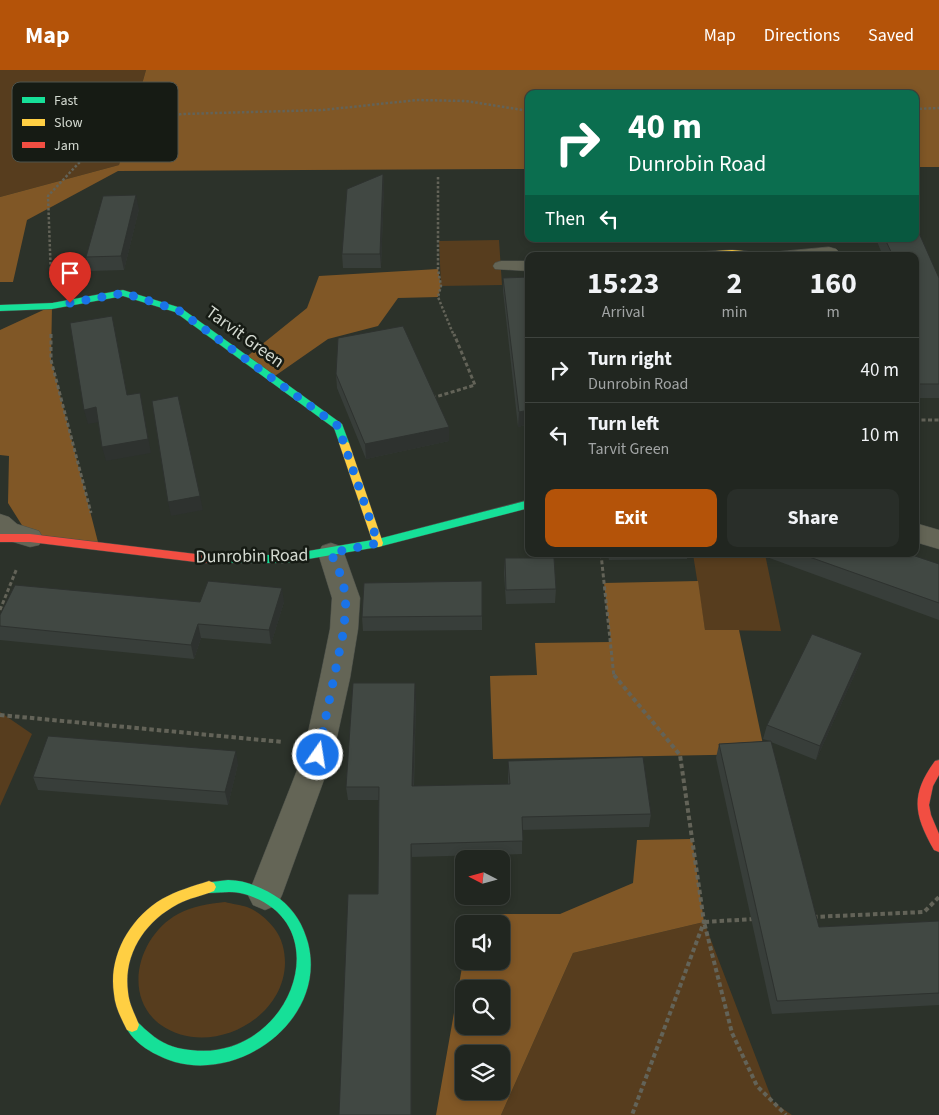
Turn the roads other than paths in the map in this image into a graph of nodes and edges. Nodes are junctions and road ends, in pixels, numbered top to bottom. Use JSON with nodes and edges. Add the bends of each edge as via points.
{"nodes":[{"id":1,"x":501,"y":266,"type":"dead end"},
{"id":2,"x":525,"y":266,"type":"edge"},
{"id":3,"x":0,"y":308,"type":"edge"},
{"id":4,"x":525,"y":505,"type":"edge"},
{"id":5,"x":0,"y":524,"type":"edge"},
{"id":6,"x":919,"y":533,"type":"edge"},
{"id":7,"x":0,"y":538,"type":"edge"},
{"id":8,"x":30,"y":538,"type":"junction"},
{"id":9,"x":939,"y":540,"type":"edge"},
{"id":10,"x":378,"y":543,"type":"junction"},
{"id":11,"x":331,"y":553,"type":"junction"},
{"id":12,"x":939,"y":765,"type":"edge"},
{"id":13,"x":939,"y":846,"type":"edge"},
{"id":14,"x":265,"y":895,"type":"junction"}],
"edges":[{"from":1,"to":2,"type":"lane"},
{"from":3,"to":10,"type":"street","name":"Tarvit Green","via":[[52,306],[124,293],[178,310],[338,426]]},
{"from":4,"to":10,"type":"street","name":"Dunrobin Road"},
{"from":5,"to":8,"type":"street","name":"Dunrobin Road","via":[[8,531]]},
{"from":6,"to":9,"type":"street"},
{"from":7,"to":8,"type":"street","name":"Dunrobin Road"},
{"from":8,"to":11,"type":"street","name":"Dunrobin Road","via":[[204,559],[285,559]]},
{"from":10,"to":11,"type":"street","name":"Dunrobin Road"},
{"from":11,"to":14,"type":"street","via":[[342,578],[346,598],[344,629],[320,746]]},
{"from":12,"to":13,"type":"street","via":[[924,787],[922,804],[927,828]]},
{"from":14,"to":14,"type":"street","via":[[286,911],[301,934],[306,961],[302,989],[286,1016],[263,1039],[232,1053],[200,1059],[169,1054],[143,1039],[126,1017],[118,990],[121,962],[133,935],[153,912],[180,896],[208,887],[238,887]]}]}
